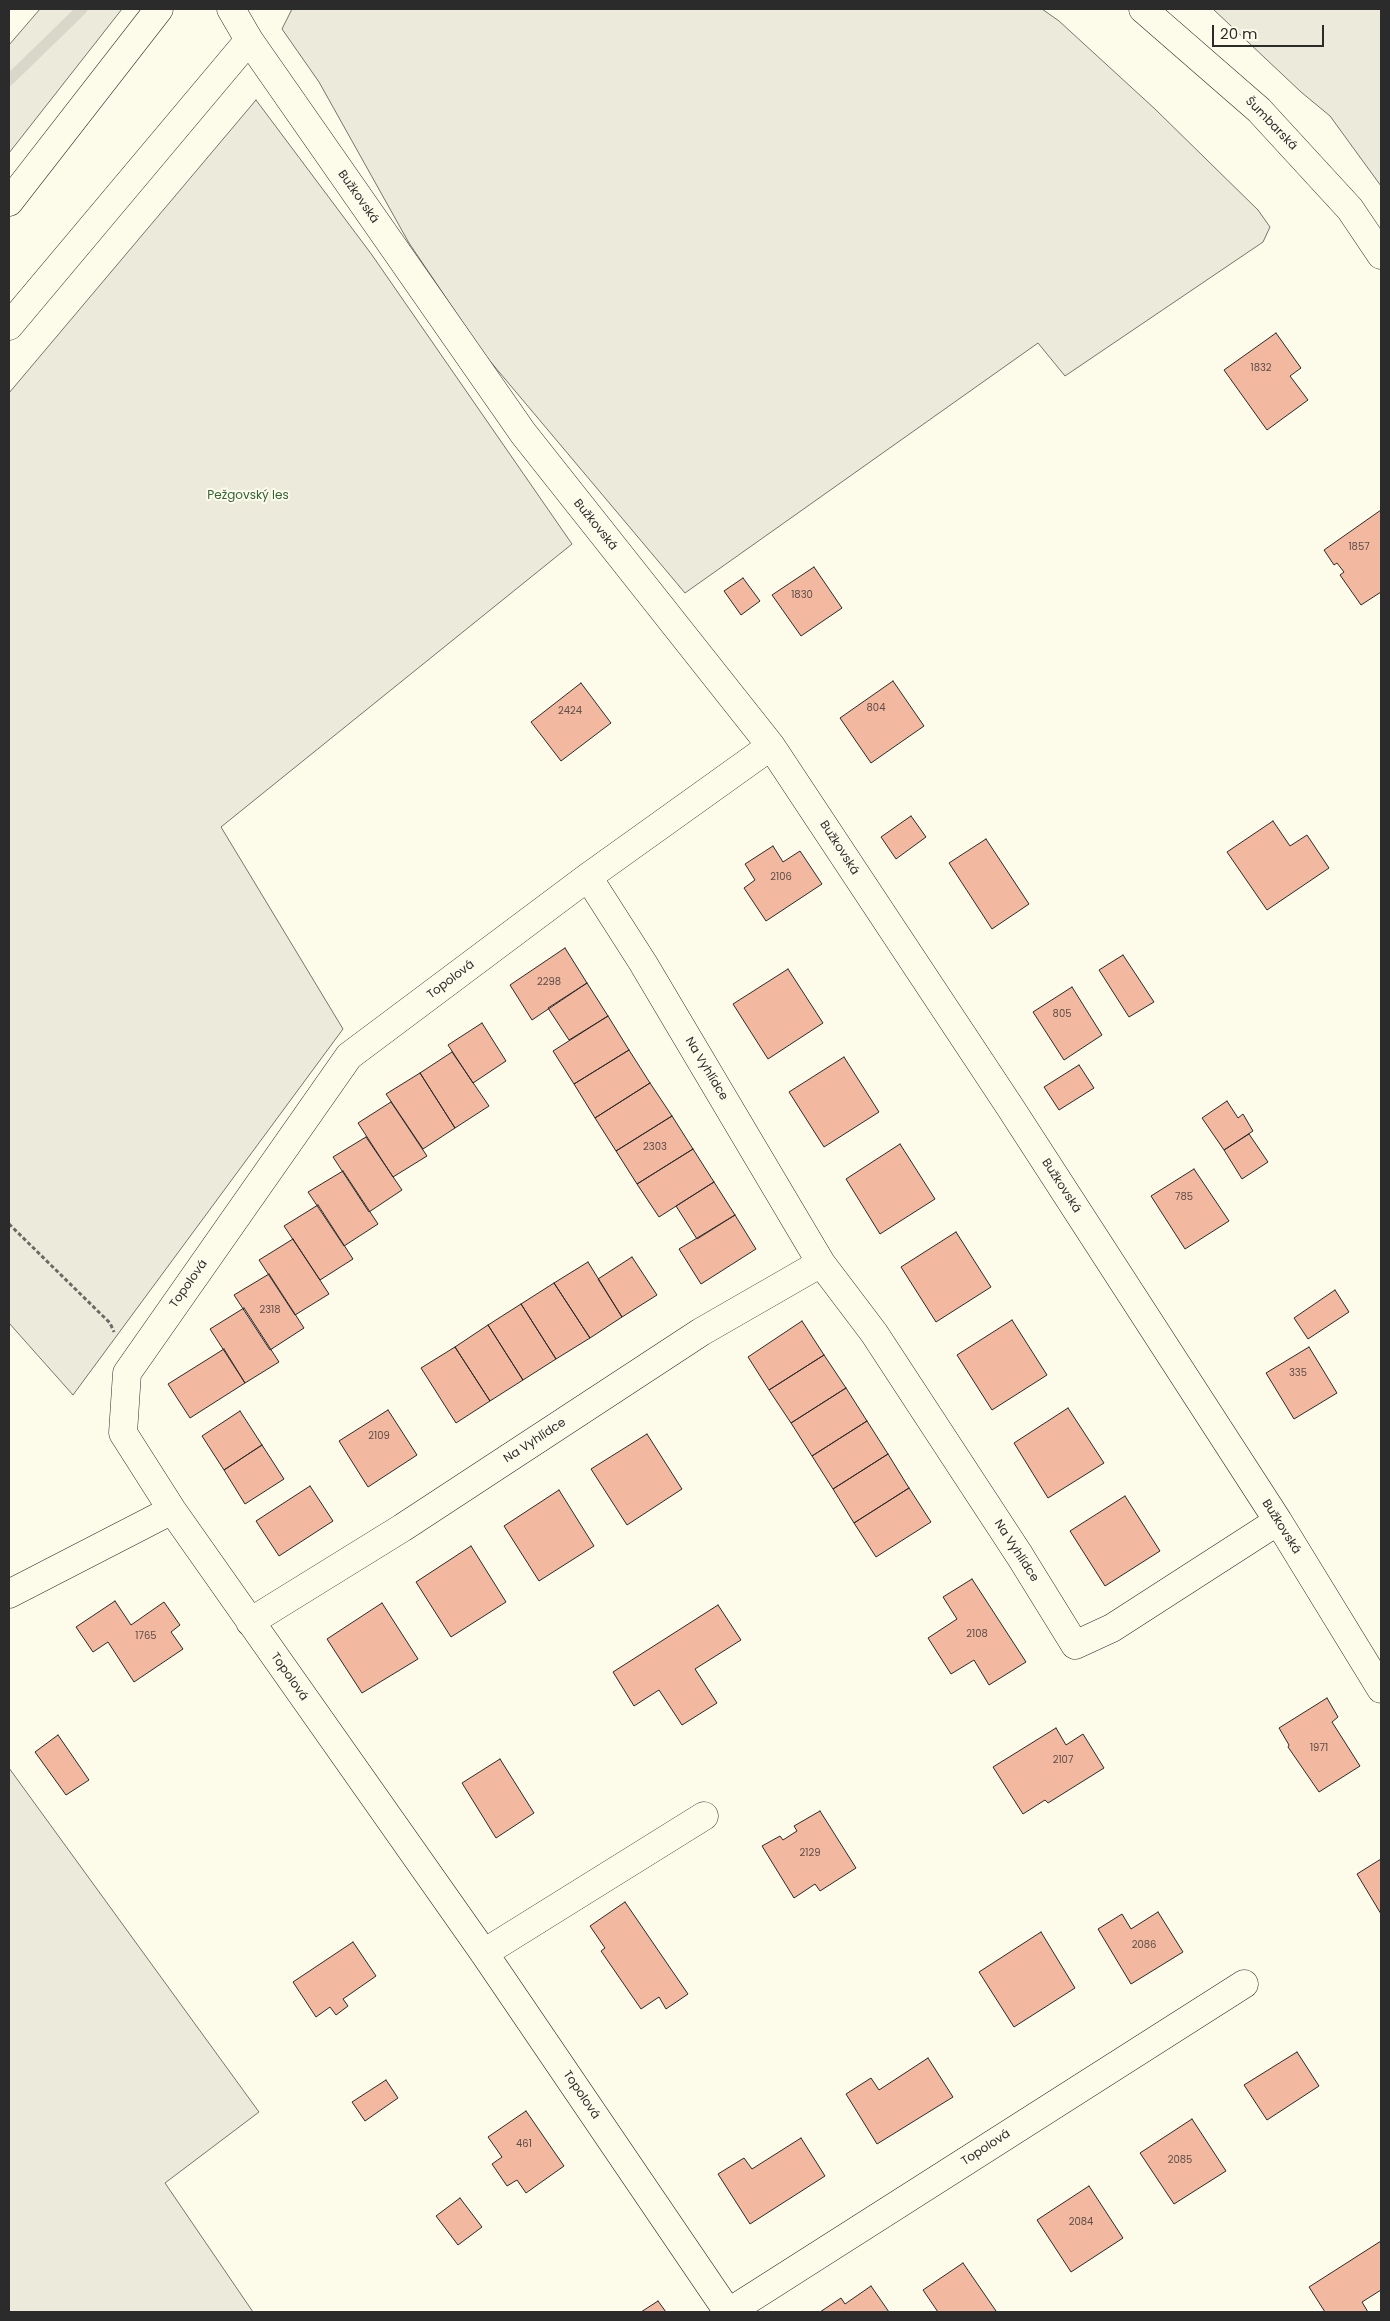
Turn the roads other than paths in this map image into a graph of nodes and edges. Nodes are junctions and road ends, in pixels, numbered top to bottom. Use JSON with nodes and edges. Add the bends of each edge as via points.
{"nodes":[{"id":1,"x":159,"y":9,"type":"edge"},
{"id":2,"x":231,"y":9,"type":"edge"},
{"id":3,"x":1143,"y":9,"type":"edge"},
{"id":4,"x":249,"y":40,"type":"junction"},
{"id":5,"x":9,"y":202,"type":"edge"},
{"id":6,"x":1381,"y":255,"type":"edge"},
{"id":7,"x":9,"y":326,"type":"edge"},
{"id":8,"x":771,"y":746,"type":"junction"},
{"id":9,"x":588,"y":877,"type":"junction"},
{"id":10,"x":820,"y":1263,"type":"junction"},
{"id":11,"x":172,"y":1510,"type":"junction"},
{"id":12,"x":1278,"y":1521,"type":"junction"},
{"id":13,"x":9,"y":1594,"type":"edge"},
{"id":14,"x":250,"y":1622,"type":"junction"},
{"id":15,"x":1381,"y":1689,"type":"edge"},
{"id":16,"x":704,"y":1816,"type":"dead end"},
{"id":17,"x":484,"y":1953,"type":"junction"},
{"id":18,"x":1244,"y":1984,"type":"dead end"},
{"id":19,"x":729,"y":2312,"type":"edge"}],
"edges":[{"from":1,"to":5,"type":"street"},
{"from":2,"to":4,"type":"street","name":"Bužkovská"},
{"from":3,"to":6,"type":"street","name":"Šumbarská","via":[[1259,110],[1350,209]]},
{"from":4,"to":7,"type":"street"},
{"from":4,"to":8,"type":"street","name":"Bužkovská","via":[[523,433]]},
{"from":8,"to":9,"type":"street","name":"Topolová"},
{"from":8,"to":12,"type":"street","name":"Bužkovská","via":[[1005,1099]]},
{"from":9,"to":10,"type":"street","name":"Na Vyhlídce","via":[[643,963]]},
{"from":9,"to":11,"type":"street","name":"Topolová","via":[[350,1056],[127,1373],[123,1433]]},
{"from":10,"to":12,"type":"street","name":"Na Vyhlídce","via":[[874,1334],[1075,1645],[1112,1628]]},
{"from":10,"to":14,"type":"street","name":"Na Vyhlídce","via":[[702,1332],[402,1528]]},
{"from":11,"to":13,"type":"street"},
{"from":11,"to":14,"type":"street","name":"Topolová"},
{"from":12,"to":15,"type":"street","name":"Bužkovská"},
{"from":14,"to":17,"type":"street","name":"Topolová"},
{"from":16,"to":17,"type":"street"},
{"from":17,"to":19,"type":"street","name":"Topolová"},
{"from":18,"to":19,"type":"street","name":"Topolová"}]}
